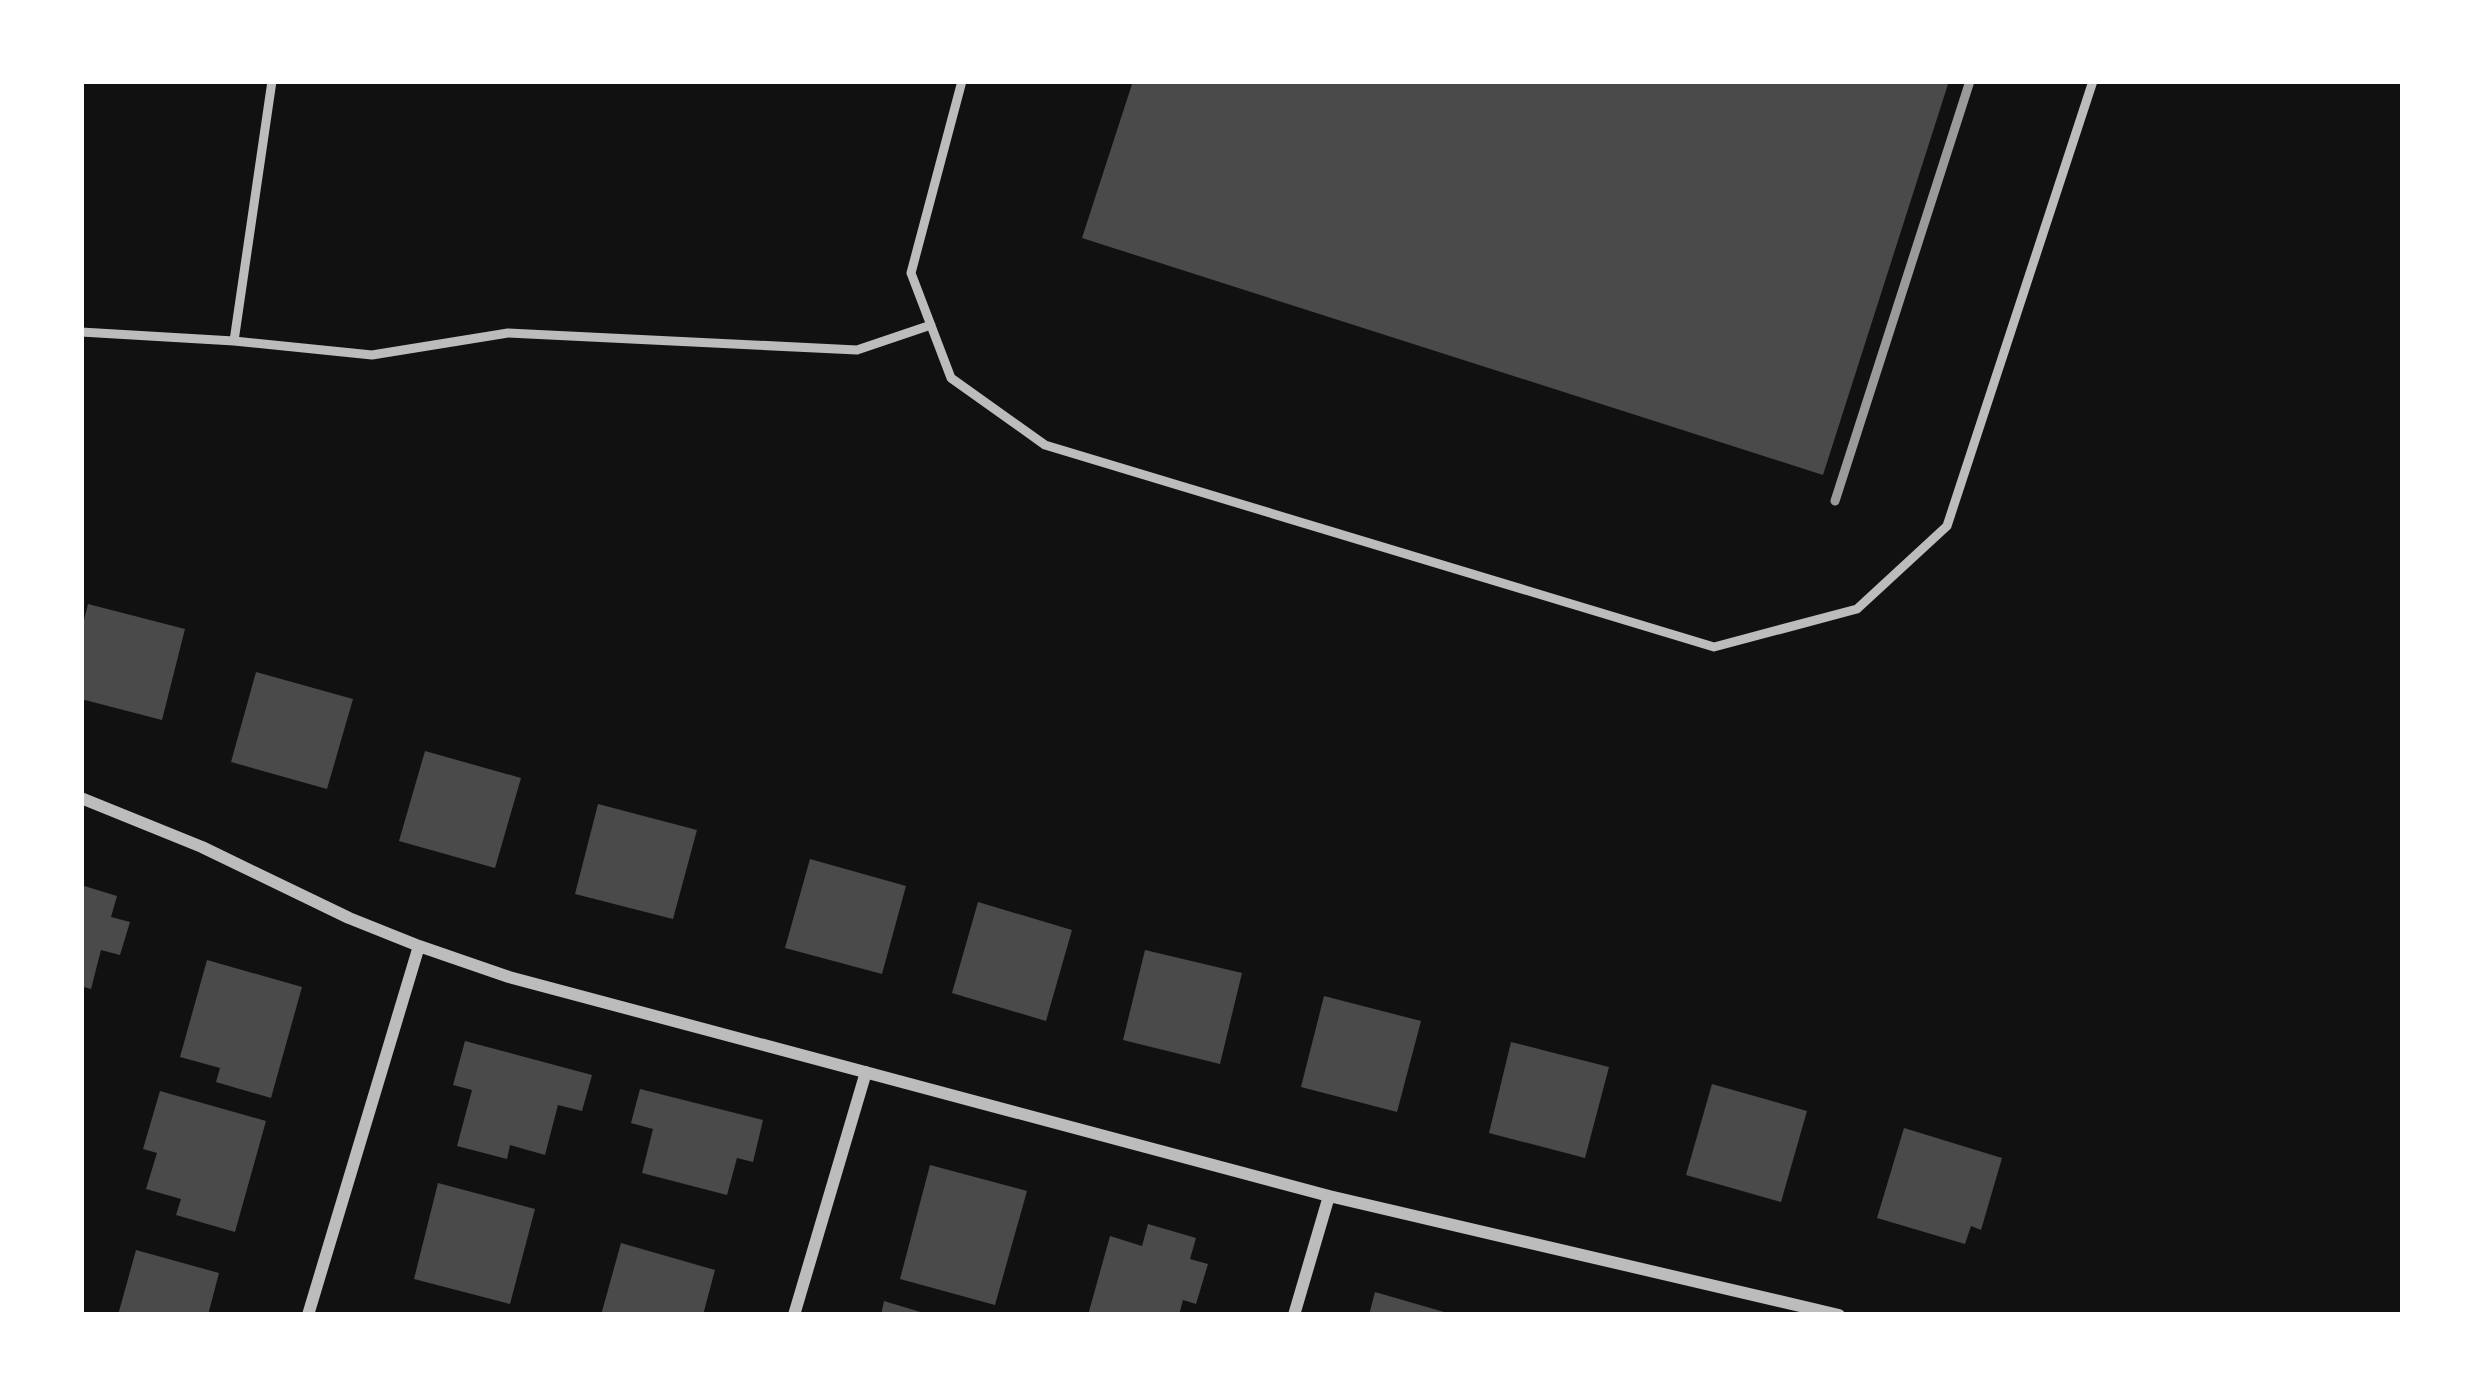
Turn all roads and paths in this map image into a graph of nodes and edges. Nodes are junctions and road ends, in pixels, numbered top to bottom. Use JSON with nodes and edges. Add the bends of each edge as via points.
{"nodes":[{"id":1,"x":272,"y":81,"type":"edge"},
{"id":2,"x":962,"y":81,"type":"edge"},
{"id":3,"x":2093,"y":81,"type":"edge"},
{"id":4,"x":931,"y":325,"type":"junction"},
{"id":5,"x":81,"y":332,"type":"edge"},
{"id":6,"x":234,"y":341,"type":"junction"},
{"id":7,"x":81,"y":798,"type":"edge"},
{"id":8,"x":419,"y":946,"type":"junction"},
{"id":9,"x":866,"y":1072,"type":"junction"},
{"id":10,"x":1329,"y":1196,"type":"junction"},
{"id":11,"x":1776,"y":1300,"type":"junction"},
{"id":12,"x":308,"y":1315,"type":"edge"},
{"id":13,"x":794,"y":1315,"type":"edge"},
{"id":14,"x":1294,"y":1315,"type":"edge"},
{"id":15,"x":1772,"y":1315,"type":"edge"},
{"id":16,"x":1838,"y":1315,"type":"edge"}],
"edges":[{"from":1,"to":6,"type":"lane"},
{"from":2,"to":4,"type":"lane","via":[[911,273]]},
{"from":3,"to":4,"type":"lane","via":[[1947,526],[1857,609],[1714,646],[1045,446],[952,378]]},
{"from":4,"to":6,"type":"lane","via":[[857,350],[508,333],[372,355]]},
{"from":5,"to":6,"type":"lane"},
{"from":7,"to":8,"type":"street"},
{"from":8,"to":9,"type":"street"},
{"from":8,"to":12,"type":"street"},
{"from":9,"to":10,"type":"street"},
{"from":9,"to":13,"type":"street"},
{"from":10,"to":11,"type":"street"},
{"from":10,"to":14,"type":"street"},
{"from":11,"to":15,"type":"street"},
{"from":11,"to":16,"type":"street"}]}
